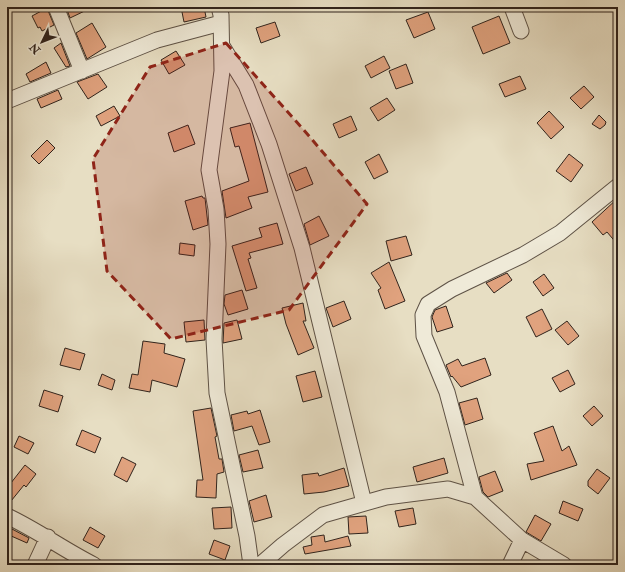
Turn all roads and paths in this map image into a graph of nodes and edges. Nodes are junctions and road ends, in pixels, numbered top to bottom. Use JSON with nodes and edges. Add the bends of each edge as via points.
{"nodes":[{"id":1,"x":56,"y":7,"type":"edge"},
{"id":2,"x":219,"y":7,"type":"edge"},
{"id":3,"x":512,"y":7,"type":"edge"},
{"id":4,"x":221,"y":23,"type":"junction"},
{"id":5,"x":521,"y":31,"type":"dead end"},
{"id":6,"x":221,"y":46,"type":"junction"},
{"id":7,"x":82,"y":71,"type":"junction"},
{"id":8,"x":7,"y":101,"type":"edge"},
{"id":9,"x":618,"y":186,"type":"edge"},
{"id":10,"x":475,"y":497,"type":"junction"},
{"id":11,"x":364,"y":503,"type":"junction"},
{"id":12,"x":7,"y":516,"type":"edge"},
{"id":13,"x":48,"y":537,"type":"junction"},
{"id":14,"x":522,"y":540,"type":"junction"},
{"id":15,"x":35,"y":565,"type":"edge"},
{"id":16,"x":94,"y":565,"type":"edge"},
{"id":17,"x":251,"y":565,"type":"edge"},
{"id":18,"x":260,"y":565,"type":"edge"},
{"id":19,"x":510,"y":565,"type":"edge"},
{"id":20,"x":564,"y":565,"type":"edge"}],
"edges":[{"from":1,"to":7,"type":"street"},
{"from":2,"to":4,"type":"street"},
{"from":3,"to":5,"type":"street"},
{"from":4,"to":6,"type":"street"},
{"from":4,"to":7,"type":"street","via":[[157,40]]},
{"from":6,"to":11,"type":"street","via":[[246,85],[269,144],[302,248]]},
{"from":6,"to":17,"type":"street","via":[[222,71],[209,170],[216,209],[218,244],[214,340],[217,393]]},
{"from":7,"to":8,"type":"street"},
{"from":9,"to":10,"type":"street","via":[[560,233],[523,256],[452,289],[428,304],[424,315],[424,336],[447,392]]},
{"from":10,"to":11,"type":"street","via":[[448,489],[386,496]]},
{"from":10,"to":14,"type":"street"},
{"from":11,"to":18,"type":"street","via":[[323,515]]},
{"from":12,"to":13,"type":"street"},
{"from":13,"to":15,"type":"street"},
{"from":13,"to":16,"type":"street","via":[[68,552]]},
{"from":14,"to":19,"type":"street"},
{"from":14,"to":20,"type":"street"}]}
